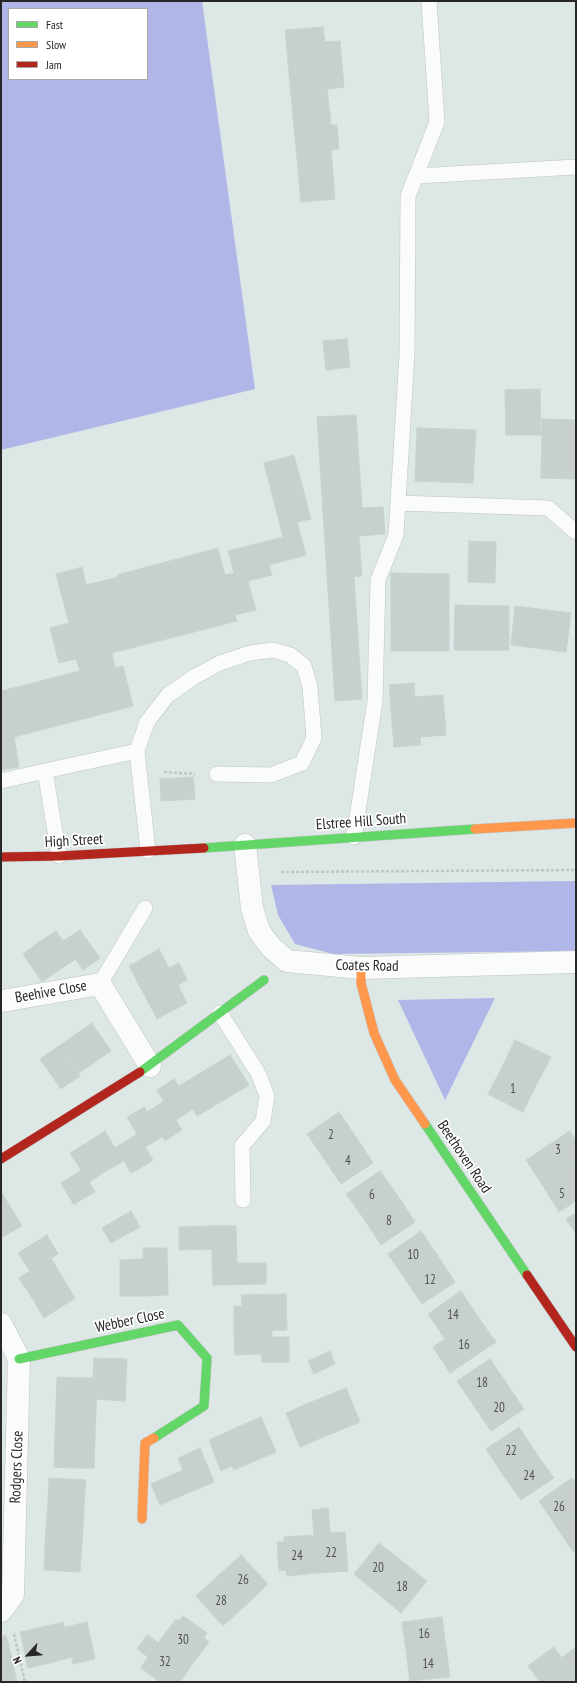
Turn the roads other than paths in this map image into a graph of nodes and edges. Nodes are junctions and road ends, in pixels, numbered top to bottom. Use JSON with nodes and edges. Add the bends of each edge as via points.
{"nodes":[{"id":1,"x":430,"y":1,"type":"edge"},
{"id":2,"x":576,"y":167,"type":"edge"},
{"id":3,"x":416,"y":176,"type":"junction"},
{"id":4,"x":398,"y":503,"type":"junction"},
{"id":5,"x":576,"y":532,"type":"edge"},
{"id":6,"x":137,"y":750,"type":"junction"},
{"id":7,"x":45,"y":771,"type":"junction"},
{"id":8,"x":217,"y":774,"type":"road end"},
{"id":9,"x":1,"y":781,"type":"edge"},
{"id":10,"x":576,"y":823,"type":"edge"},
{"id":11,"x":354,"y":837,"type":"junction"},
{"id":12,"x":245,"y":844,"type":"junction"},
{"id":13,"x":148,"y":851,"type":"junction"},
{"id":14,"x":59,"y":856,"type":"junction"},
{"id":15,"x":1,"y":857,"type":"edge"},
{"id":16,"x":145,"y":908,"type":"dead end"},
{"id":17,"x":576,"y":962,"type":"edge"},
{"id":18,"x":361,"y":968,"type":"junction"},
{"id":19,"x":264,"y":980,"type":"dead end"},
{"id":20,"x":100,"y":984,"type":"junction"},
{"id":21,"x":2,"y":1001,"type":"edge"},
{"id":22,"x":220,"y":1013,"type":"junction"},
{"id":23,"x":150,"y":1066,"type":"junction"},
{"id":24,"x":1,"y":1159,"type":"edge"},
{"id":25,"x":243,"y":1200,"type":"dead end"},
{"id":26,"x":1,"y":1324,"type":"edge"},
{"id":27,"x":576,"y":1347,"type":"edge"},
{"id":28,"x":19,"y":1359,"type":"junction"},
{"id":29,"x":9,"y":1477,"type":"edge"},
{"id":30,"x":142,"y":1519,"type":"dead end"},
{"id":31,"x":4,"y":1606,"type":"edge"}],
"edges":[{"from":1,"to":3,"type":"lane","via":[[437,122]]},
{"from":2,"to":3,"type":"lane"},
{"from":3,"to":4,"type":"lane","via":[[408,196],[407,354]]},
{"from":4,"to":5,"type":"lane","via":[[548,508]]},
{"from":4,"to":11,"type":"lane","via":[[396,535],[378,580],[375,701]]},
{"from":6,"to":7,"type":"lane"},
{"from":6,"to":8,"type":"lane","via":[[148,722],[168,695],[194,677],[220,663],[250,652],[273,650],[290,655],[304,666],[310,687],[314,738],[302,763],[271,775]]},
{"from":6,"to":13,"type":"lane"},
{"from":7,"to":9,"type":"lane"},
{"from":7,"to":14,"type":"lane"},
{"from":10,"to":11,"type":"street","name":"Elstree Hill South"},
{"from":11,"to":12,"type":"street","name":"Elstree Hill South"},
{"from":12,"to":13,"type":"street","name":"Elstree Hill South"},
{"from":12,"to":18,"type":"street","name":"Coates Road","via":[[252,908],[259,931],[271,947],[287,961]]},
{"from":13,"to":14,"type":"street","name":"High Street"},
{"from":14,"to":15,"type":"street","name":"High Street"},
{"from":16,"to":20,"type":"lane"},
{"from":17,"to":18,"type":"street","name":"Coates Road"},
{"from":18,"to":27,"type":"street","name":"Beethoven Road","via":[[361,983],[374,1033],[395,1080]]},
{"from":19,"to":22,"type":"street"},
{"from":20,"to":21,"type":"street","name":"Beehive Close"},
{"from":20,"to":23,"type":"street","name":"Beehive Close"},
{"from":22,"to":23,"type":"street"},
{"from":22,"to":25,"type":"lane","via":[[258,1073],[267,1096],[263,1121],[242,1146]]},
{"from":23,"to":24,"type":"street"},
{"from":26,"to":28,"type":"street","name":"Rodgers Close"},
{"from":28,"to":29,"type":"street","name":"Rodgers Close"},
{"from":28,"to":30,"type":"street","name":"Webber Close","via":[[178,1325],[207,1358],[204,1406],[145,1443]]},
{"from":29,"to":31,"type":"street","name":"Rodgers Close","via":[[12,1595]]}]}
